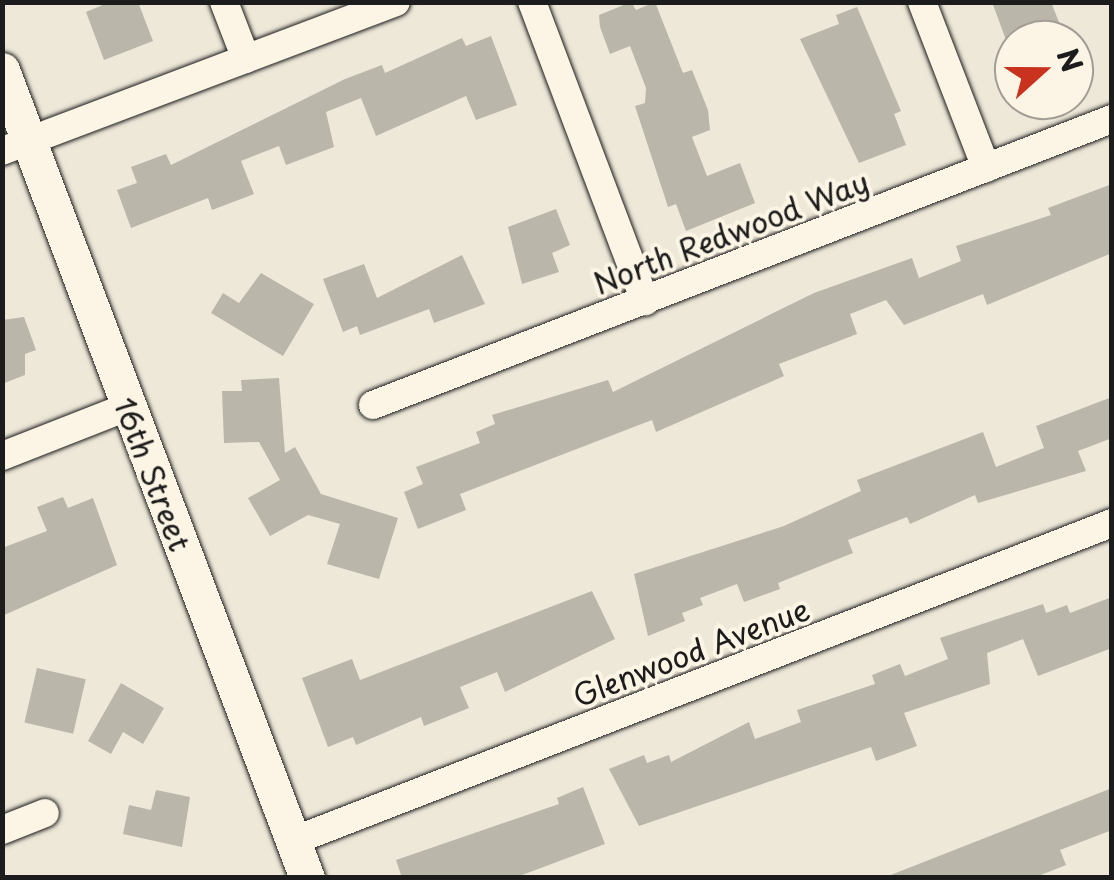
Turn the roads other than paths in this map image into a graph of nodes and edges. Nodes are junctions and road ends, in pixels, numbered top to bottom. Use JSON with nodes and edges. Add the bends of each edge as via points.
{"nodes":[{"id":1,"x":224,"y":2,"type":"edge"},
{"id":2,"x":396,"y":2,"type":"edge"},
{"id":3,"x":532,"y":2,"type":"edge"},
{"id":4,"x":922,"y":2,"type":"edge"},
{"id":5,"x":246,"y":59,"type":"junction"},
{"id":6,"x":2,"y":70,"type":"edge"},
{"id":7,"x":1112,"y":118,"type":"edge"},
{"id":8,"x":16,"y":146,"type":"edge"},
{"id":9,"x":986,"y":168,"type":"junction"},
{"id":10,"x":645,"y":300,"type":"junction"},
{"id":11,"x":373,"y":404,"type":"dead end"},
{"id":12,"x":127,"y":407,"type":"junction"},
{"id":13,"x":2,"y":456,"type":"edge"},
{"id":14,"x":1112,"y":523,"type":"edge"},
{"id":15,"x":45,"y":813,"type":"dead end"},
{"id":16,"x":2,"y":830,"type":"edge"},
{"id":17,"x":293,"y":841,"type":"junction"},
{"id":18,"x":307,"y":878,"type":"edge"}],
"edges":[{"from":1,"to":5,"type":"street"},
{"from":2,"to":5,"type":"street"},
{"from":3,"to":10,"type":"street"},
{"from":4,"to":9,"type":"street"},
{"from":5,"to":8,"type":"street"},
{"from":6,"to":8,"type":"main road","name":"16th Street"},
{"from":7,"to":9,"type":"street","name":"North Redwood Way"},
{"from":8,"to":12,"type":"main road","name":"16th Street"},
{"from":9,"to":10,"type":"street","name":"North Redwood Way"},
{"from":10,"to":11,"type":"street","name":"North Redwood Way"},
{"from":12,"to":13,"type":"street"},
{"from":12,"to":17,"type":"main road","name":"16th Street"},
{"from":14,"to":17,"type":"street","name":"Glenwood Avenue"},
{"from":15,"to":16,"type":"street"},
{"from":17,"to":18,"type":"main road","name":"16th Street"}]}
